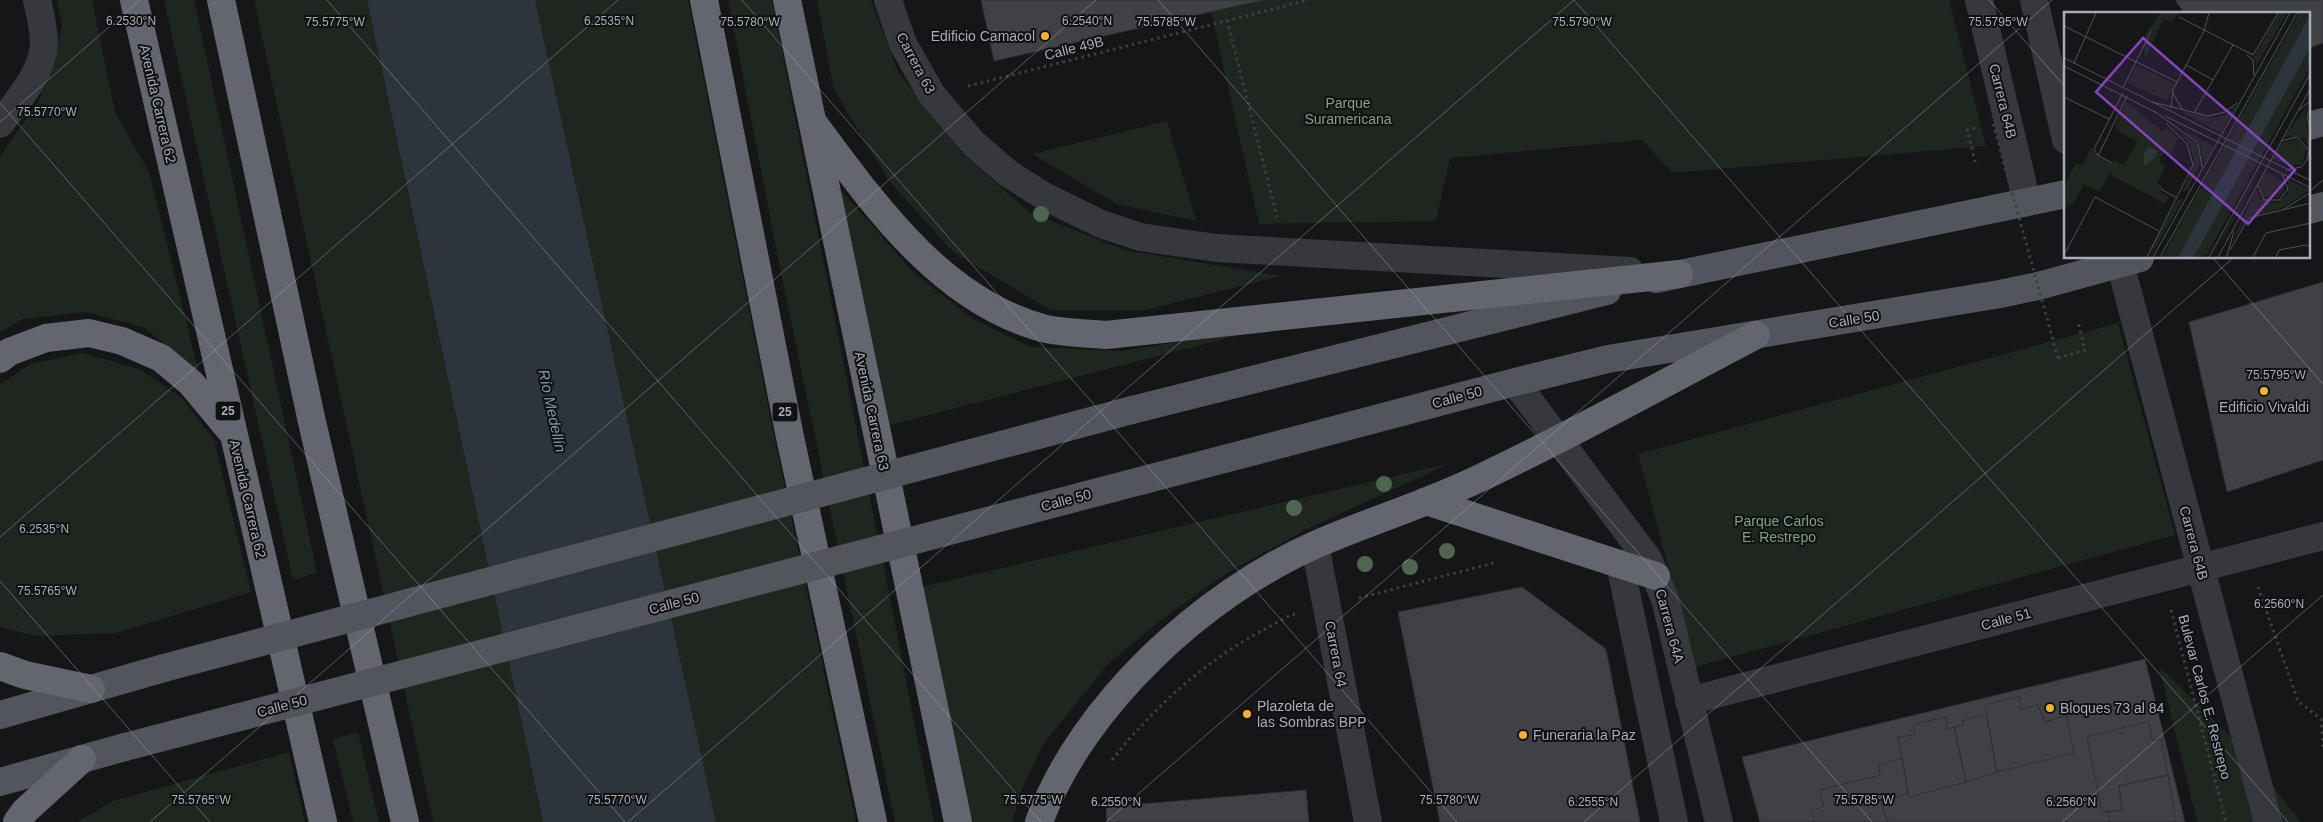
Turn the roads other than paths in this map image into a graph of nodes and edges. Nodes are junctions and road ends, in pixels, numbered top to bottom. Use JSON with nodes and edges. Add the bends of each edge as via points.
{"nodes":[{"id":1,"x":37,"y":0,"type":"edge"},
{"id":2,"x":134,"y":0,"type":"edge"},
{"id":3,"x":221,"y":0,"type":"edge"},
{"id":4,"x":704,"y":0,"type":"edge"},
{"id":5,"x":787,"y":0,"type":"edge"},
{"id":6,"x":888,"y":0,"type":"edge"},
{"id":7,"x":1978,"y":0,"type":"edge"},
{"id":8,"x":2034,"y":0,"type":"edge"},
{"id":9,"x":812,"y":121,"type":"junction"},
{"id":10,"x":2323,"y":122,"type":"edge"},
{"id":11,"x":0,"y":124,"type":"edge"},
{"id":12,"x":2310,"y":126,"type":"edge"},
{"id":13,"x":2064,"y":131,"type":"edge"},
{"id":14,"x":2064,"y":194,"type":"edge"},
{"id":15,"x":2027,"y":202,"type":"junction"},
{"id":16,"x":2323,"y":206,"type":"edge"},
{"id":17,"x":2310,"y":210,"type":"edge"},
{"id":18,"x":2130,"y":260,"type":"edge"},
{"id":19,"x":1680,"y":274,"type":"junction"},
{"id":20,"x":1756,"y":335,"type":"junction"},
{"id":21,"x":0,"y":359,"type":"edge"},
{"id":22,"x":1515,"y":382,"type":"junction"},
{"id":23,"x":233,"y":434,"type":"junction"},
{"id":24,"x":1558,"y":439,"type":"junction"},
{"id":25,"x":1426,"y":501,"type":"junction"},
{"id":26,"x":2323,"y":536,"type":"edge"},
{"id":27,"x":1315,"y":545,"type":"junction"},
{"id":28,"x":1620,"y":564,"type":"junction"},
{"id":29,"x":2201,"y":568,"type":"junction"},
{"id":30,"x":1656,"y":576,"type":"junction"},
{"id":31,"x":0,"y":666,"type":"edge"},
{"id":32,"x":90,"y":689,"type":"junction"},
{"id":33,"x":1689,"y":701,"type":"junction"},
{"id":34,"x":0,"y":715,"type":"edge"},
{"id":35,"x":82,"y":759,"type":"junction"},
{"id":36,"x":0,"y":782,"type":"edge"},
{"id":37,"x":17,"y":822,"type":"edge"},
{"id":38,"x":323,"y":822,"type":"edge"},
{"id":39,"x":405,"y":822,"type":"edge"},
{"id":40,"x":873,"y":822,"type":"edge"},
{"id":41,"x":958,"y":822,"type":"edge"},
{"id":42,"x":1039,"y":822,"type":"edge"},
{"id":43,"x":1368,"y":822,"type":"edge"},
{"id":44,"x":1674,"y":822,"type":"edge"},
{"id":45,"x":1718,"y":822,"type":"edge"},
{"id":46,"x":2268,"y":822,"type":"edge"}],
"edges":[{"from":1,"to":11,"type":"street","via":[[44,44],[38,66]]},
{"from":2,"to":23,"type":"highway","name":"Avenida Carrera 62","number":"25"},
{"from":3,"to":39,"type":"highway"},
{"from":4,"to":40,"type":"highway","number":"25","via":[[790,437]]},
{"from":5,"to":9,"type":"highway","name":"Avenida Carrera 63"},
{"from":6,"to":19,"type":"street","name":"Carrera 63","via":[[903,44],[932,95],[974,144],[1009,174],[1044,196],[1101,224],[1140,237],[1217,248]]},
{"from":7,"to":15,"type":"street","name":"Carrera 64B"},
{"from":8,"to":13,"type":"street"},
{"from":9,"to":19,"type":"highway","via":[[881,212],[914,248],[959,285],[1001,313],[1046,329],[1106,335],[1144,332]]},
{"from":9,"to":41,"type":"highway","name":"Avenida Carrera 63"},
{"from":10,"to":12,"type":"main road"},
{"from":14,"to":15,"type":"main road"},
{"from":15,"to":19,"type":"main road"},
{"from":16,"to":17,"type":"main road"},
{"from":18,"to":20,"type":"main road","name":"Calle 50","via":[[2000,294]]},
{"from":18,"to":29,"type":"street","name":"Carrera 64B"},
{"from":19,"to":32,"type":"main road","bridge":true,"via":[[1132,410]]},
{"from":20,"to":22,"type":"main road","name":"Calle 50","via":[[1608,360]]},
{"from":20,"to":24,"type":"highway"},
{"from":21,"to":23,"type":"highway","via":[[9,352],[46,338],[89,333],[122,341],[161,358],[191,383]]},
{"from":22,"to":24,"type":"street","name":"Carrera 64A"},
{"from":22,"to":35,"type":"main road","name":"Calle 50","bridge":true},
{"from":23,"to":38,"type":"highway","name":"Avenida Carrera 62","number":"25"},
{"from":24,"to":25,"type":"highway","via":[[1477,480]]},
{"from":24,"to":30,"type":"street","name":"Carrera 64A","via":[[1648,559]]},
{"from":25,"to":27,"type":"highway"},
{"from":25,"to":28,"type":"highway"},
{"from":26,"to":29,"type":"street","name":"Calle 51"},
{"from":27,"to":42,"type":"highway","via":[[1219,602],[1171,638],[1131,677],[1084,736],[1048,796]]},
{"from":27,"to":43,"type":"street","name":"Carrera 64"},
{"from":28,"to":30,"type":"highway"},
{"from":28,"to":44,"type":"street"},
{"from":29,"to":33,"type":"street","name":"Calle 51"},
{"from":29,"to":46,"type":"street","name":"Carrera 64B"},
{"from":30,"to":33,"type":"street","name":"Carrera 64A","via":[[1666,599]]},
{"from":31,"to":32,"type":"highway","via":[[25,675]]},
{"from":32,"to":34,"type":"main road"},
{"from":33,"to":45,"type":"street","name":"Carrera 64A"},
{"from":35,"to":36,"type":"main road","name":"Calle 50"},
{"from":35,"to":37,"type":"highway"}]}
